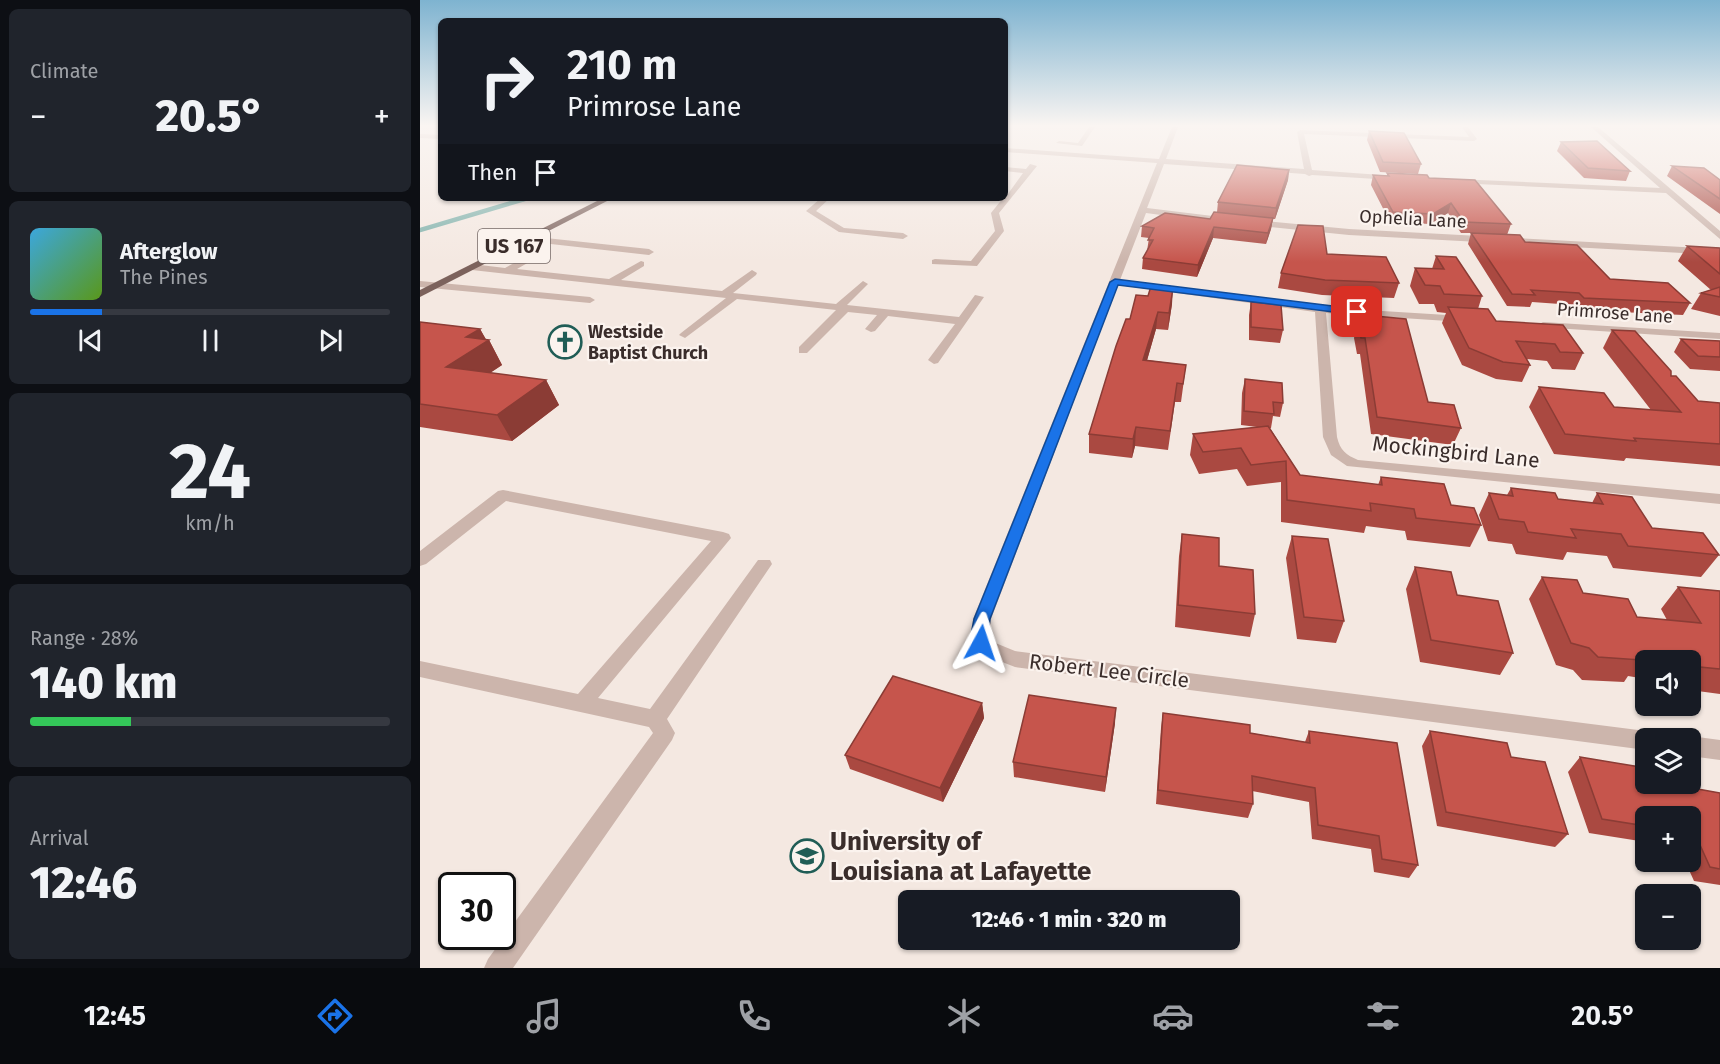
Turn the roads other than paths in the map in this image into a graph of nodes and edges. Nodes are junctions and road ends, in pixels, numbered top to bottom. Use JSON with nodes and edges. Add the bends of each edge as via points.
{"nodes":[{"id":1,"x":1027,"y":172,"type":"edge"},
{"id":2,"x":1157,"y":172,"type":"edge"},
{"id":3,"x":1290,"y":172,"type":"edge"},
{"id":4,"x":1646,"y":172,"type":"edge"},
{"id":5,"x":1309,"y":174,"type":"joint"},
{"id":6,"x":1401,"y":179,"type":"edge"},
{"id":7,"x":1447,"y":181,"type":"edge"},
{"id":8,"x":1668,"y":191,"type":"junction"},
{"id":9,"x":1008,"y":196,"type":"edge"},
{"id":10,"x":603,"y":201,"type":"edge"},
{"id":11,"x":822,"y":201,"type":"edge"},
{"id":12,"x":1004,"y":201,"type":"edge"},
{"id":13,"x":1142,"y":210,"type":"junction"},
{"id":14,"x":903,"y":236,"type":"dead end"},
{"id":15,"x":1720,"y":236,"type":"edge"},
{"id":16,"x":527,"y":239,"type":"junction"},
{"id":17,"x":540,"y":252,"type":"dead end"},
{"id":18,"x":649,"y":252,"type":"dead end"},
{"id":19,"x":1720,"y":252,"type":"edge"},
{"id":20,"x":935,"y":262,"type":"dead end"},
{"id":21,"x":641,"y":264,"type":"dead end"},
{"id":22,"x":472,"y":267,"type":"junction"},
{"id":23,"x":506,"y":271,"type":"junction"},
{"id":24,"x":752,"y":273,"type":"dead end"},
{"id":25,"x":611,"y":282,"type":"junction"},
{"id":26,"x":1115,"y":282,"type":"junction"},
{"id":27,"x":420,"y":284,"type":"edge"},
{"id":28,"x":863,"y":284,"type":"dead end"},
{"id":29,"x":436,"y":286,"type":"junction"},
{"id":30,"x":420,"y":294,"type":"edge"},
{"id":31,"x":730,"y":295,"type":"junction"},
{"id":32,"x":979,"y":297,"type":"dead end"},
{"id":33,"x":590,"y":300,"type":"dead end"},
{"id":34,"x":842,"y":308,"type":"junction"},
{"id":35,"x":1320,"y":309,"type":"junction"},
{"id":36,"x":886,"y":312,"type":"junction"},
{"id":37,"x":1474,"y":320,"type":"edge"},
{"id":38,"x":962,"y":321,"type":"junction"},
{"id":39,"x":1533,"y":324,"type":"edge"},
{"id":40,"x":872,"y":329,"type":"dead end"},
{"id":41,"x":685,"y":335,"type":"dead end"},
{"id":42,"x":1720,"y":336,"type":"edge"},
{"id":43,"x":803,"y":350,"type":"dead end"},
{"id":44,"x":934,"y":360,"type":"dead end"},
{"id":45,"x":1720,"y":499,"type":"edge"},
{"id":46,"x":420,"y":560,"type":"edge"},
{"id":47,"x":764,"y":564,"type":"dead end"},
{"id":48,"x":420,"y":669,"type":"edge"},
{"id":49,"x":582,"y":703,"type":"junction"},
{"id":50,"x":655,"y":719,"type":"junction"},
{"id":51,"x":1635,"y":740,"type":"edge"},
{"id":52,"x":1701,"y":747,"type":"edge"},
{"id":53,"x":1720,"y":750,"type":"edge"},
{"id":54,"x":497,"y":968,"type":"edge"}],
"edges":[{"from":1,"to":9,"type":"street"},
{"from":2,"to":13,"type":"street","name":"Robert Lee Circle"},
{"from":3,"to":5,"type":"street"},
{"from":4,"to":8,"type":"street"},
{"from":5,"to":6,"type":"street"},
{"from":7,"to":8,"type":"street"},
{"from":8,"to":15,"type":"street"},
{"from":10,"to":16,"type":"main road","number":"US 167"},
{"from":11,"to":14,"type":"street","via":[[810,211],[842,230]]},
{"from":12,"to":20,"type":"street","via":[[995,213],[1000,231],[974,264]]},
{"from":13,"to":19,"type":"street","name":"Ophelia Lane","via":[[1349,232]]},
{"from":13,"to":26,"type":"street","name":"Robert Lee Circle"},
{"from":16,"to":18,"type":"street"},
{"from":16,"to":22,"type":"main road","number":"US 167"},
{"from":17,"to":23,"type":"street"},
{"from":21,"to":25,"type":"street"},
{"from":22,"to":23,"type":"street"},
{"from":22,"to":29,"type":"main road","number":"US 167"},
{"from":23,"to":25,"type":"street"},
{"from":24,"to":31,"type":"street"},
{"from":25,"to":31,"type":"street"},
{"from":26,"to":35,"type":"street"},
{"from":26,"to":51,"type":"street","name":"Robert Lee Circle","via":[[982,619],[981,643],[987,649],[1027,660]]},
{"from":27,"to":29,"type":"street"},
{"from":28,"to":34,"type":"street"},
{"from":29,"to":30,"type":"main road","number":"US 167"},
{"from":29,"to":33,"type":"street"},
{"from":31,"to":34,"type":"street"},
{"from":31,"to":41,"type":"street"},
{"from":32,"to":38,"type":"street"},
{"from":34,"to":36,"type":"street"},
{"from":34,"to":43,"type":"street"},
{"from":35,"to":37,"type":"street"},
{"from":35,"to":45,"type":"street","name":"Mockingbird Lane","via":[[1331,447],[1341,458],[1359,464]]},
{"from":36,"to":38,"type":"street"},
{"from":36,"to":40,"type":"street"},
{"from":38,"to":44,"type":"street"},
{"from":39,"to":42,"type":"street","name":"Primrose Lane"},
{"from":46,"to":49,"type":"street","via":[[502,495],[723,538]]},
{"from":47,"to":50,"type":"street"},
{"from":48,"to":49,"type":"street"},
{"from":49,"to":50,"type":"street"},
{"from":50,"to":54,"type":"street","via":[[665,733]]},
{"from":52,"to":53,"type":"street"}]}
